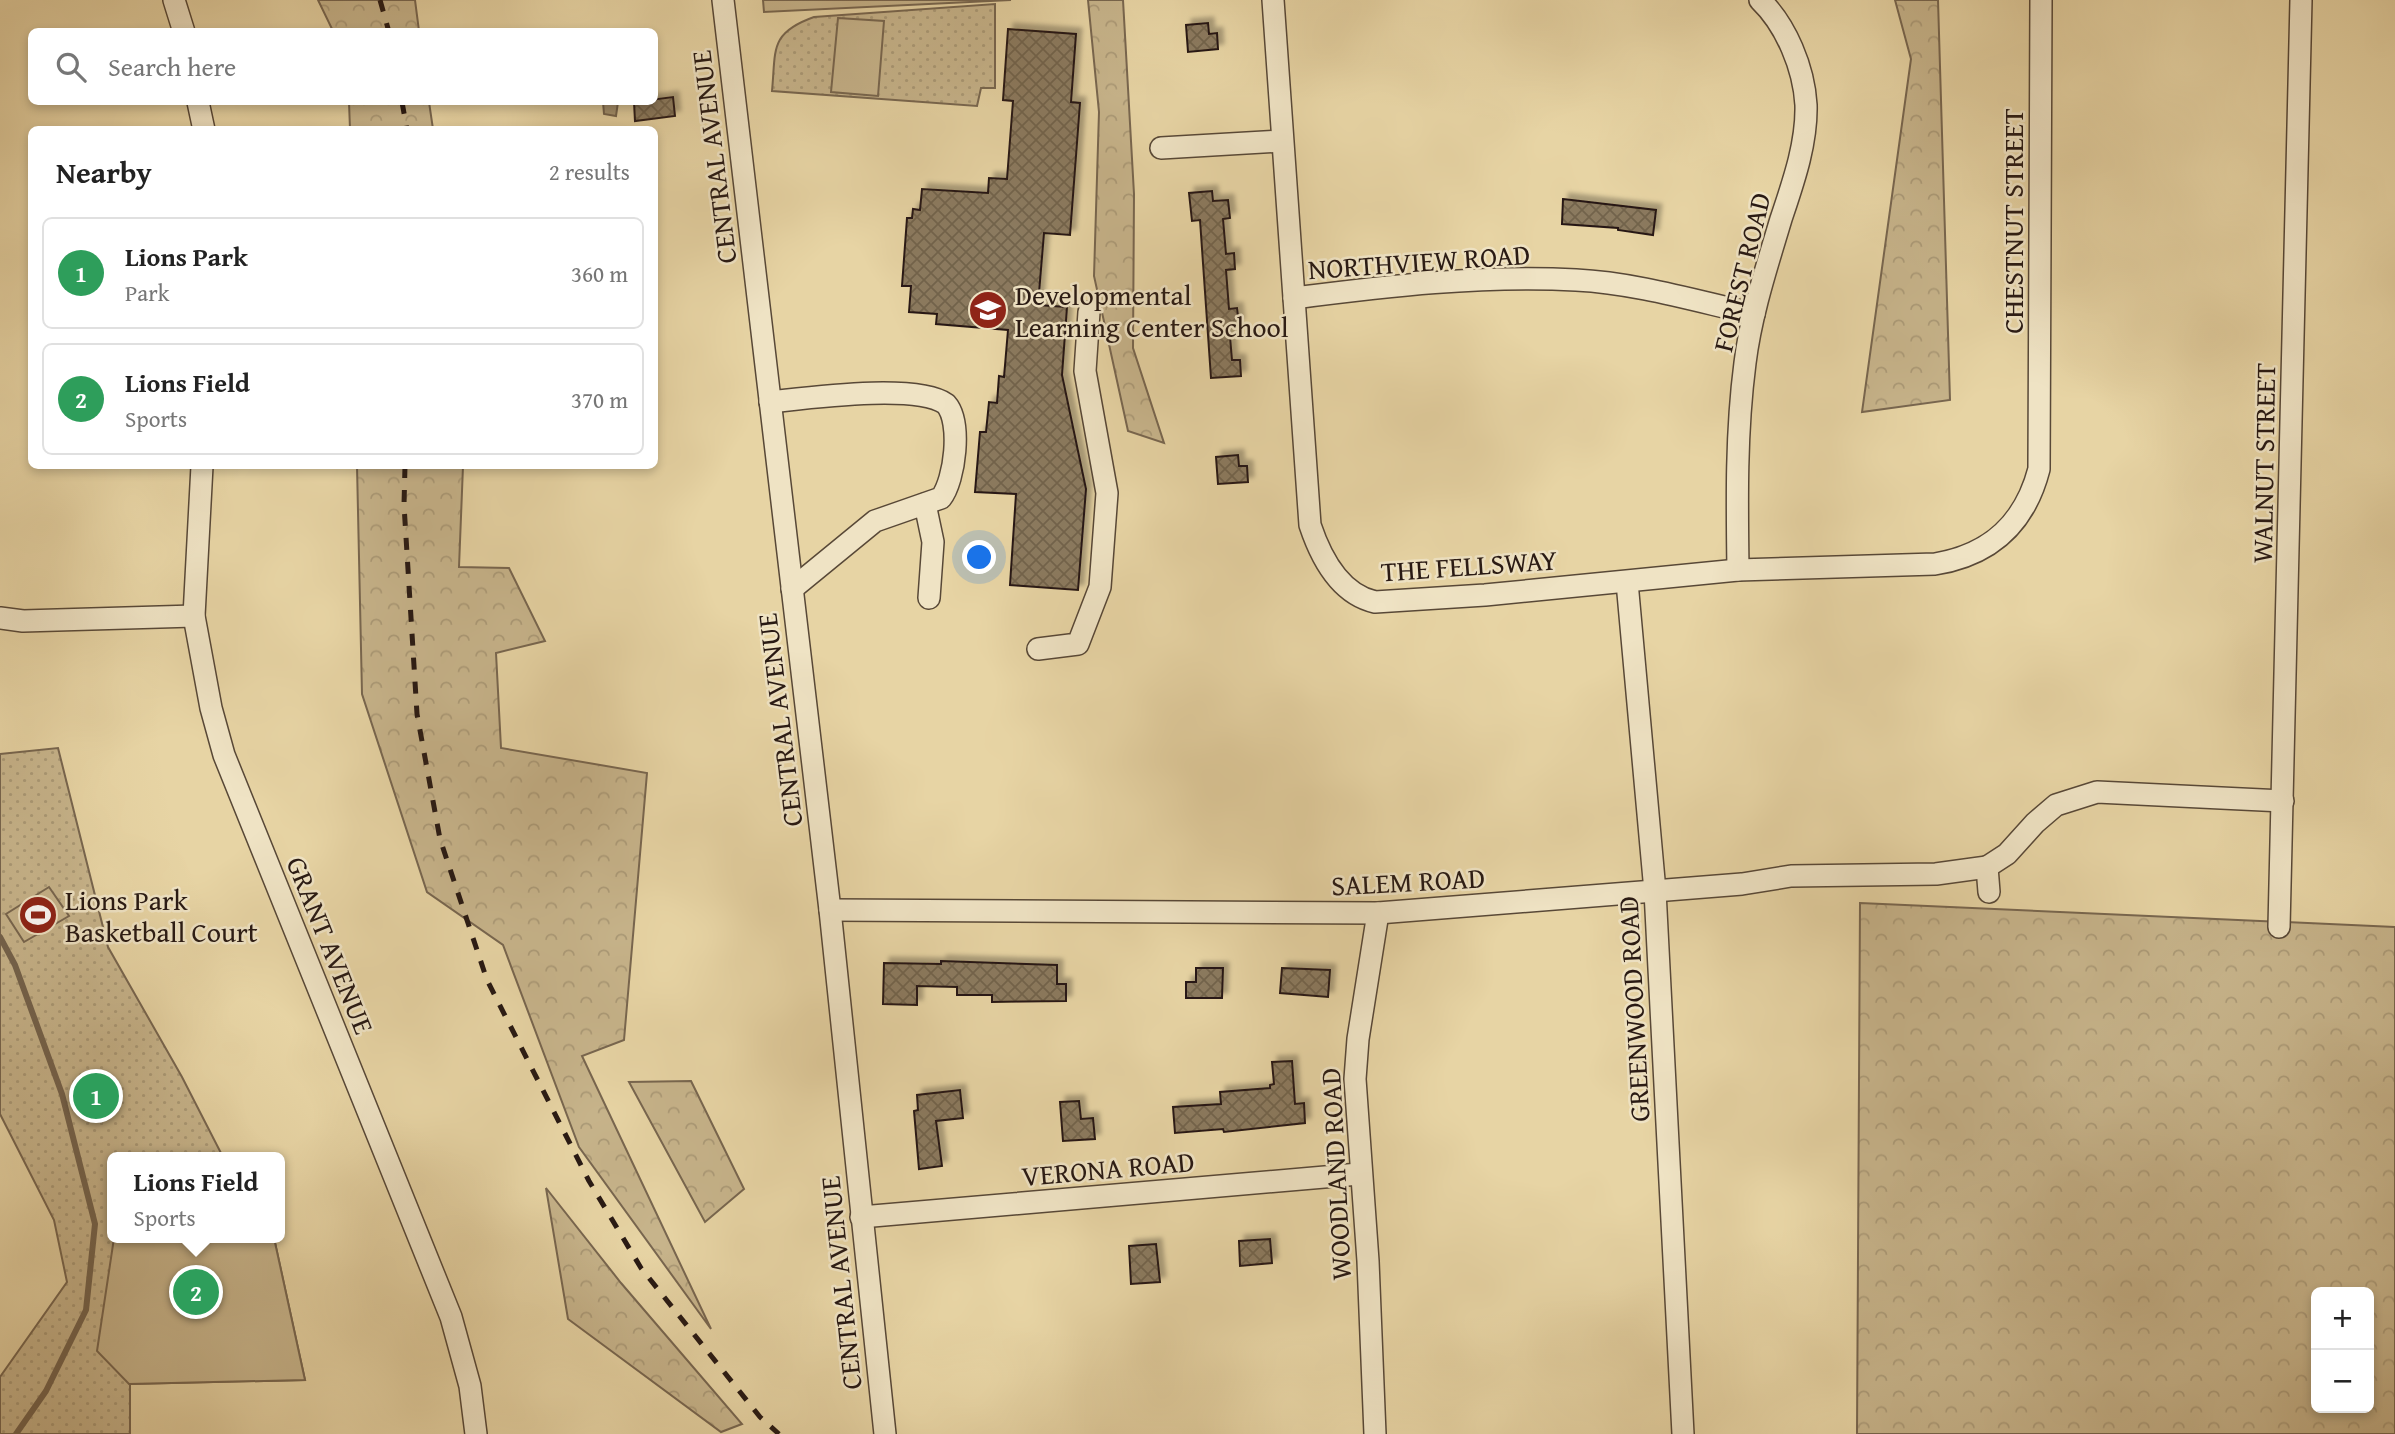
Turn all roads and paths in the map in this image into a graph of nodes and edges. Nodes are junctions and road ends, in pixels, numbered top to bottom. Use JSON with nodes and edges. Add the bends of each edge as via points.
{"nodes":[{"id":1,"x":174,"y":0,"type":"edge"},
{"id":2,"x":723,"y":0,"type":"edge"},
{"id":3,"x":1273,"y":0,"type":"edge"},
{"id":4,"x":1760,"y":0,"type":"edge"},
{"id":5,"x":2041,"y":0,"type":"edge"},
{"id":6,"x":2301,"y":0,"type":"edge"},
{"id":7,"x":183,"y":28,"type":"edge"},
{"id":8,"x":199,"y":105,"type":"edge"},
{"id":9,"x":203,"y":126,"type":"edge"},
{"id":10,"x":1282,"y":141,"type":"junction"},
{"id":11,"x":1161,"y":148,"type":"dead end"},
{"id":12,"x":1294,"y":298,"type":"junction"},
{"id":13,"x":1089,"y":312,"type":"dead end"},
{"id":14,"x":1754,"y":314,"type":"junction"},
{"id":15,"x":770,"y":402,"type":"junction"},
{"id":16,"x":2039,"y":441,"type":"joint"},
{"id":17,"x":202,"y":469,"type":"edge"},
{"id":18,"x":925,"y":504,"type":"junction"},
{"id":19,"x":1738,"y":570,"type":"junction"},
{"id":20,"x":1627,"y":582,"type":"junction"},
{"id":21,"x":792,"y":589,"type":"junction"},
{"id":22,"x":929,"y":598,"type":"dead end"},
{"id":23,"x":194,"y":616,"type":"junction"},
{"id":24,"x":0,"y":618,"type":"edge"},
{"id":25,"x":1038,"y":649,"type":"dead end"},
{"id":26,"x":2283,"y":801,"type":"junction"},
{"id":27,"x":1987,"y":867,"type":"junction"},
{"id":28,"x":1656,"y":891,"type":"junction"},
{"id":29,"x":1989,"y":892,"type":"dead end"},
{"id":30,"x":830,"y":910,"type":"junction"},
{"id":31,"x":1378,"y":913,"type":"junction"},
{"id":32,"x":2279,"y":927,"type":"dead end"},
{"id":33,"x":1360,"y":1174,"type":"junction"},
{"id":34,"x":861,"y":1217,"type":"junction"},
{"id":35,"x":476,"y":1434,"type":"edge"},
{"id":36,"x":885,"y":1434,"type":"edge"},
{"id":37,"x":1375,"y":1434,"type":"edge"},
{"id":38,"x":1683,"y":1434,"type":"edge"}],
"edges":[{"from":1,"to":7,"type":"street"},
{"from":2,"to":15,"type":"street","name":"CENTRAL AVENUE"},
{"from":3,"to":10,"type":"street","name":"THE FELLSWAY"},
{"from":4,"to":14,"type":"street","name":"FOREST ROAD","via":[[1787,39],[1801,74],[1806,105],[1795,174]]},
{"from":5,"to":16,"type":"street","name":"CHESTNUT STREET"},
{"from":6,"to":26,"type":"street","name":"WALNUT STREET"},
{"from":8,"to":9,"type":"street"},
{"from":10,"to":11,"type":"street"},
{"from":10,"to":12,"type":"street","name":"THE FELLSWAY"},
{"from":12,"to":14,"type":"street","name":"NORTHVIEW ROAD","via":[[1457,281],[1578,280],[1648,289]]},
{"from":12,"to":20,"type":"street","name":"THE FELLSWAY","via":[[1310,525],[1330,568],[1358,598],[1376,602]]},
{"from":13,"to":25,"type":"street","via":[[1084,371],[1107,493],[1100,587],[1078,644]]},
{"from":14,"to":19,"type":"street","name":"FOREST ROAD","via":[[1739,423]]},
{"from":15,"to":18,"type":"street","via":[[848,395],[913,395],[942,401],[954,421],[953,474],[941,498]]},
{"from":15,"to":21,"type":"street","name":"CENTRAL AVENUE"},
{"from":16,"to":19,"type":"street","name":"THE FELLSWAY","via":[[2039,469],[2022,513],[1980,552],[1935,564]]},
{"from":17,"to":23,"type":"street","name":"GRANT AVENUE"},
{"from":18,"to":21,"type":"street","via":[[875,521]]},
{"from":18,"to":22,"type":"street","via":[[933,542]]},
{"from":19,"to":20,"type":"street","name":"THE FELLSWAY"},
{"from":20,"to":28,"type":"street","name":"GREENWOOD ROAD"},
{"from":21,"to":30,"type":"street","name":"CENTRAL AVENUE"},
{"from":23,"to":24,"type":"street"},
{"from":23,"to":35,"type":"street","name":"GRANT AVENUE","via":[[223,755],[451,1317],[470,1386]]},
{"from":26,"to":27,"type":"street","via":[[2097,792],[2056,805],[2007,854]]},
{"from":26,"to":32,"type":"street","name":"WALNUT STREET"},
{"from":27,"to":28,"type":"street","name":"SALEM ROAD","via":[[1936,874],[1791,876]]},
{"from":27,"to":29,"type":"street"},
{"from":28,"to":31,"type":"street","name":"SALEM ROAD"},
{"from":28,"to":38,"type":"street","name":"GREENWOOD ROAD"},
{"from":30,"to":31,"type":"street","name":"SALEM ROAD"},
{"from":30,"to":34,"type":"street","name":"CENTRAL AVENUE"},
{"from":31,"to":33,"type":"street","name":"WOODLAND ROAD","via":[[1355,1079]]},
{"from":33,"to":34,"type":"street","name":"VERONA ROAD"},
{"from":33,"to":37,"type":"street","name":"WOODLAND ROAD"},
{"from":34,"to":36,"type":"street","name":"CENTRAL AVENUE"}]}
